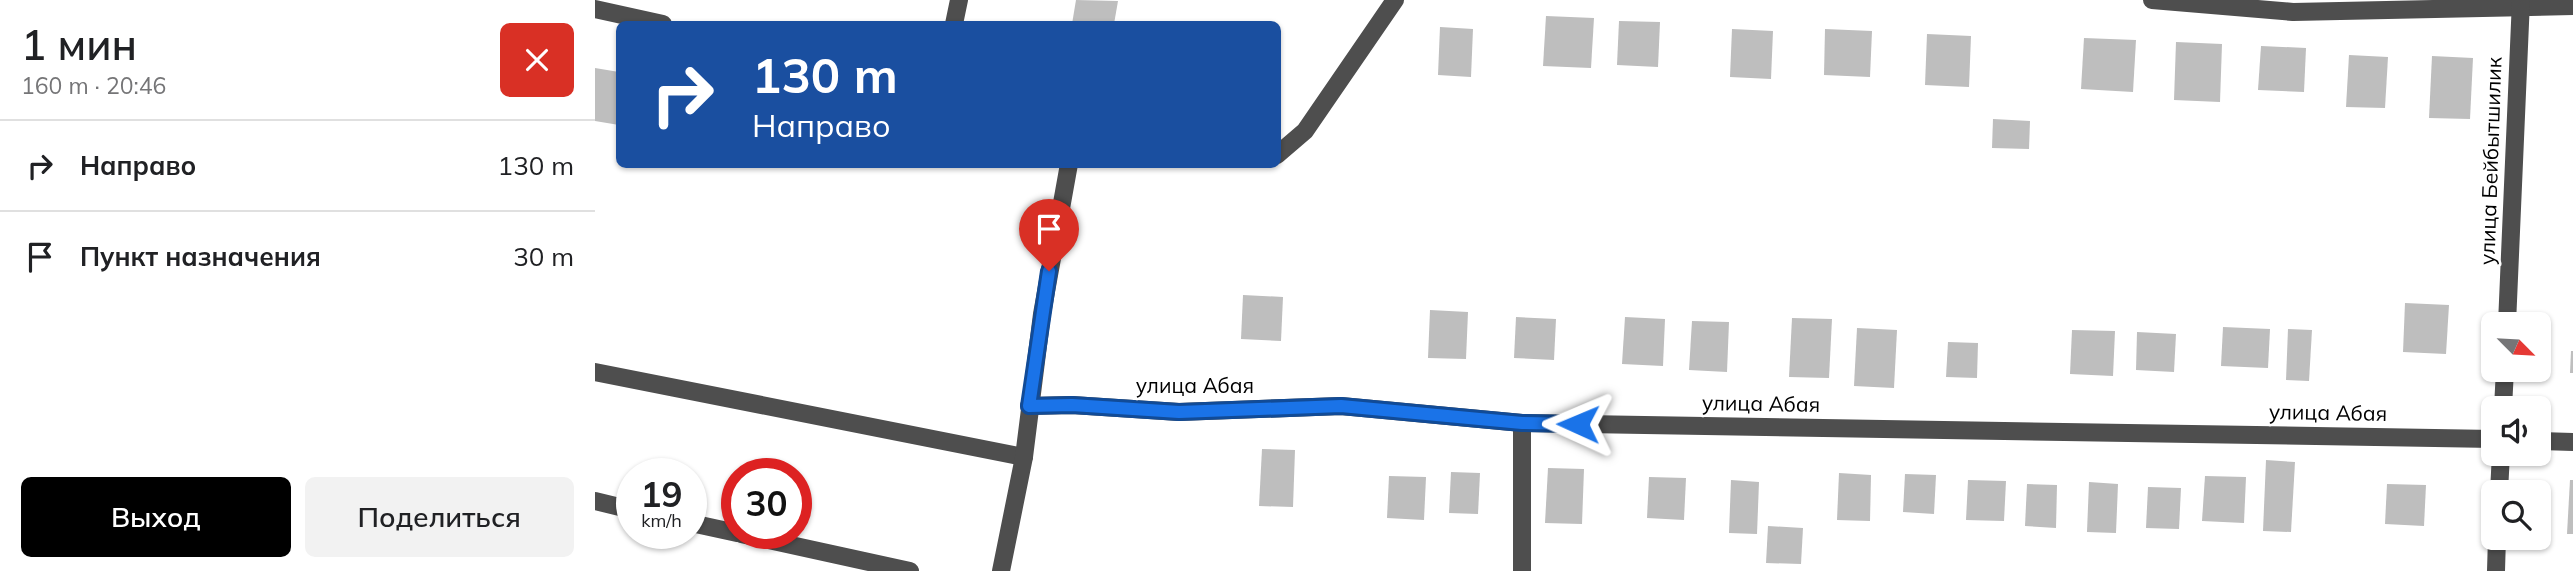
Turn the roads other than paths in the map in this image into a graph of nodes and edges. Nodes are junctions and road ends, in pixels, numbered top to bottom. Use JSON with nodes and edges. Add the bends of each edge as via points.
{"nodes":[{"id":1,"x":959,"y":0,"type":"edge"},
{"id":2,"x":1395,"y":0,"type":"edge"},
{"id":3,"x":2152,"y":0,"type":"edge"},
{"id":4,"x":2521,"y":3,"type":"edge"},
{"id":5,"x":2573,"y":6,"type":"edge"},
{"id":6,"x":595,"y":9,"type":"edge"},
{"id":7,"x":649,"y":21,"type":"edge"},
{"id":8,"x":955,"y":21,"type":"edge"},
{"id":9,"x":1281,"y":152,"type":"edge"},
{"id":10,"x":1068,"y":168,"type":"edge"},
{"id":11,"x":2508,"y":312,"type":"edge"},
{"id":12,"x":595,"y":372,"type":"edge"},
{"id":13,"x":1029,"y":406,"type":"junction"},
{"id":14,"x":1522,"y":423,"type":"junction"},
{"id":15,"x":2481,"y":439,"type":"edge"},
{"id":16,"x":2551,"y":441,"type":"edge"},
{"id":17,"x":2573,"y":442,"type":"edge"},
{"id":18,"x":1024,"y":457,"type":"junction"},
{"id":19,"x":595,"y":502,"type":"edge"},
{"id":20,"x":616,"y":507,"type":"edge"},
{"id":21,"x":811,"y":549,"type":"edge"},
{"id":22,"x":2496,"y":550,"type":"edge"},
{"id":23,"x":910,"y":571,"type":"edge"},
{"id":24,"x":1001,"y":571,"type":"edge"},
{"id":25,"x":1522,"y":571,"type":"edge"},
{"id":26,"x":2495,"y":571,"type":"edge"}],
"edges":[{"from":1,"to":8,"type":"street"},
{"from":2,"to":9,"type":"street","via":[[1305,131]]},
{"from":3,"to":4,"type":"street","via":[[2293,12]]},
{"from":4,"to":5,"type":"street"},
{"from":4,"to":11,"type":"street","name":"улица Бейбытшилик"},
{"from":6,"to":7,"type":"street"},
{"from":10,"to":13,"type":"street"},
{"from":12,"to":18,"type":"street"},
{"from":13,"to":14,"type":"street","name":"улица Абая","via":[[1179,412],[1341,406]]},
{"from":13,"to":18,"type":"street"},
{"from":14,"to":15,"type":"street","name":"улица Абая"},
{"from":14,"to":25,"type":"street"},
{"from":16,"to":17,"type":"street"},
{"from":18,"to":24,"type":"street"},
{"from":19,"to":20,"type":"street"},
{"from":21,"to":23,"type":"street"},
{"from":22,"to":26,"type":"street"}]}
